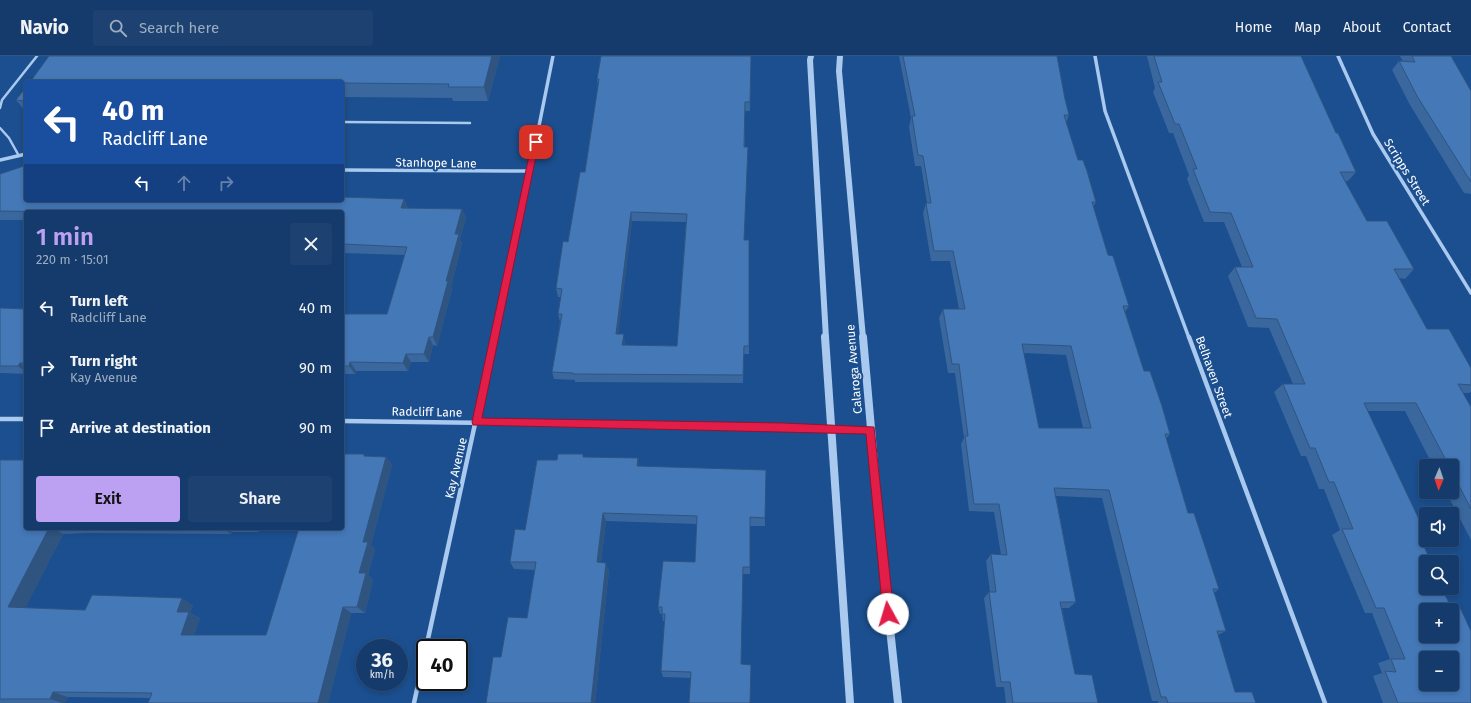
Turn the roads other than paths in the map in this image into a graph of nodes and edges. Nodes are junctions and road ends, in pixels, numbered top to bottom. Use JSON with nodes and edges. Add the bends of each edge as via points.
{"nodes":[{"id":1,"x":37,"y":56,"type":"edge"},
{"id":2,"x":552,"y":56,"type":"edge"},
{"id":3,"x":811,"y":56,"type":"edge"},
{"id":4,"x":840,"y":56,"type":"edge"},
{"id":5,"x":1095,"y":56,"type":"edge"},
{"id":6,"x":1338,"y":56,"type":"edge"},
{"id":7,"x":0,"y":108,"type":"edge"},
{"id":8,"x":344,"y":122,"type":"edge"},
{"id":9,"x":470,"y":123,"type":"dead end"},
{"id":10,"x":0,"y":128,"type":"edge"},
{"id":11,"x":24,"y":155,"type":"edge"},
{"id":12,"x":19,"y":156,"type":"junction"},
{"id":13,"x":0,"y":160,"type":"edge"},
{"id":14,"x":344,"y":170,"type":"edge"},
{"id":15,"x":530,"y":171,"type":"junction"},
{"id":16,"x":1471,"y":293,"type":"edge"},
{"id":17,"x":0,"y":419,"type":"edge"},
{"id":18,"x":24,"y":419,"type":"edge"},
{"id":19,"x":344,"y":421,"type":"edge"},
{"id":20,"x":476,"y":422,"type":"junction"},
{"id":21,"x":833,"y":429,"type":"junction"},
{"id":22,"x":871,"y":430,"type":"junction"},
{"id":23,"x":428,"y":639,"type":"edge"},
{"id":24,"x":417,"y":691,"type":"edge"},
{"id":25,"x":414,"y":703,"type":"edge"},
{"id":26,"x":850,"y":703,"type":"edge"},
{"id":27,"x":898,"y":703,"type":"edge"},
{"id":28,"x":1325,"y":703,"type":"edge"}],
"edges":[{"from":1,"to":7,"type":"lane","via":[[2,100]]},
{"from":2,"to":15,"type":"street","name":"Kay Avenue"},
{"from":3,"to":21,"type":"street","name":"Calaroga Avenue","via":[[823,300]]},
{"from":4,"to":22,"type":"street","name":"Calaroga Avenue"},
{"from":5,"to":28,"type":"street","name":"Belhaven Street","via":[[1105,111]]},
{"from":6,"to":16,"type":"street","name":"Scripps Street","via":[[1373,134]]},
{"from":8,"to":9,"type":"lane"},
{"from":10,"to":12,"type":"lane"},
{"from":11,"to":12,"type":"street"},
{"from":12,"to":13,"type":"street"},
{"from":14,"to":15,"type":"street","name":"Stanhope Lane"},
{"from":15,"to":20,"type":"street","name":"Kay Avenue"},
{"from":17,"to":18,"type":"street"},
{"from":19,"to":20,"type":"street","name":"Radcliff Lane"},
{"from":20,"to":21,"type":"street","name":"Radcliff Lane"},
{"from":20,"to":23,"type":"street","name":"Kay Avenue"},
{"from":21,"to":22,"type":"street","name":"Radcliff Lane"},
{"from":21,"to":26,"type":"street","name":"Calaroga Avenue"},
{"from":22,"to":27,"type":"street","name":"Calaroga Avenue"},
{"from":24,"to":25,"type":"street"}]}
